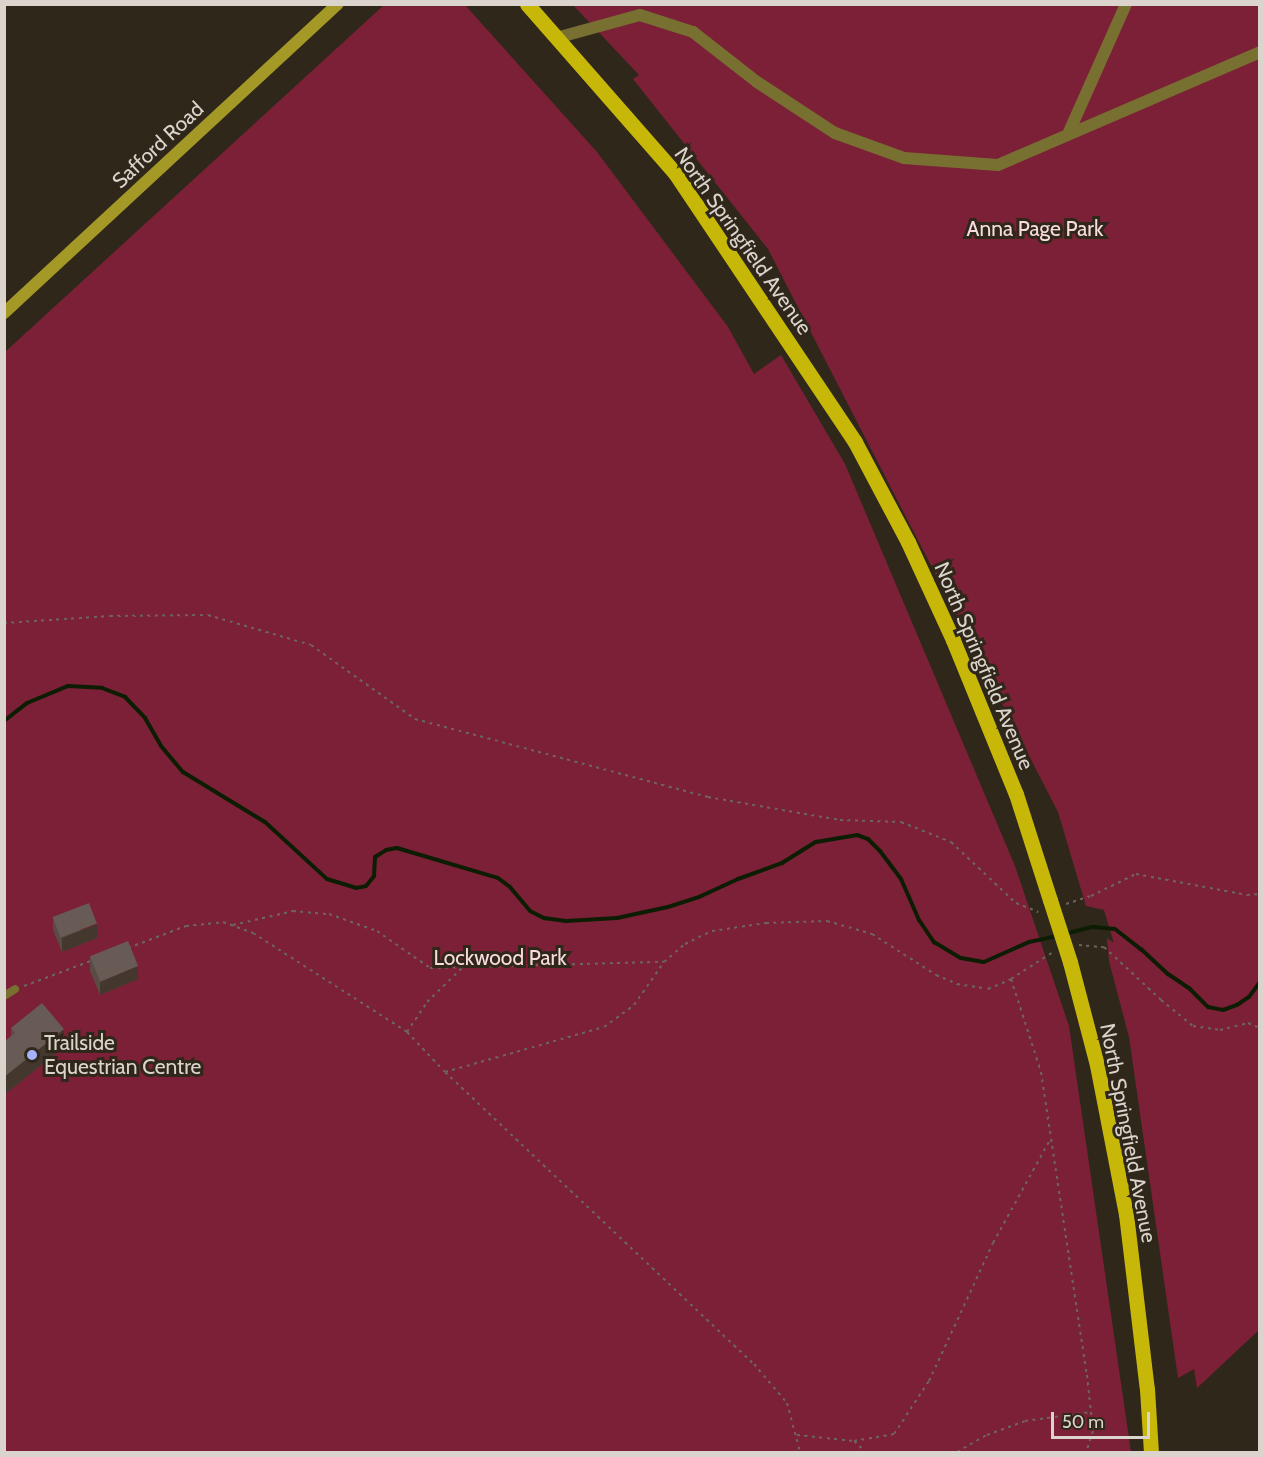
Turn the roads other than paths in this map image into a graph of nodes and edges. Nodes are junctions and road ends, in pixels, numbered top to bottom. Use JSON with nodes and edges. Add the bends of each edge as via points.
{"nodes":[{"id":1,"x":338,"y":4,"type":"edge"},
{"id":2,"x":527,"y":4,"type":"edge"},
{"id":3,"x":1126,"y":4,"type":"edge"},
{"id":4,"x":556,"y":38,"type":"junction"},
{"id":5,"x":1260,"y":52,"type":"edge"},
{"id":6,"x":1069,"y":132,"type":"junction"},
{"id":7,"x":4,"y":313,"type":"edge"},
{"id":8,"x":15,"y":989,"type":"road end"},
{"id":9,"x":4,"y":996,"type":"edge"},
{"id":10,"x":1151,"y":1452,"type":"edge"}],
"edges":[{"from":1,"to":7,"type":"street","name":"Safford Road"},
{"from":2,"to":4,"type":"main road","name":"North Springfield Avenue"},
{"from":3,"to":6,"type":"street"},
{"from":4,"to":6,"type":"street","via":[[640,15],[693,32],[757,82],[835,133],[904,158],[998,165]]},
{"from":4,"to":10,"type":"main road","name":"North Springfield Avenue","bridge":true,"via":[[675,173],[855,442],[908,542],[953,640],[1016,794],[1067,953],[1097,1065],[1126,1214]]},
{"from":5,"to":6,"type":"street"},
{"from":8,"to":9,"type":"lane"}]}
